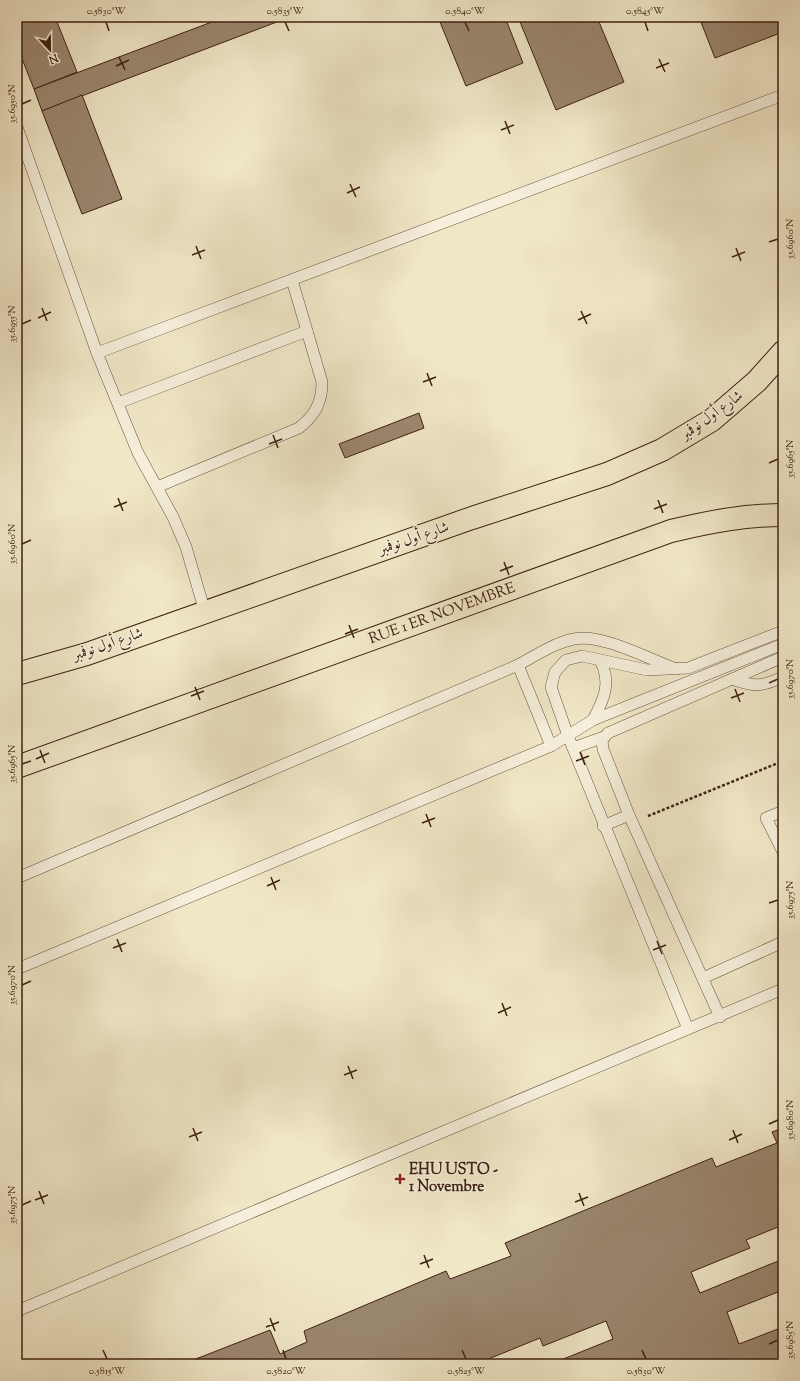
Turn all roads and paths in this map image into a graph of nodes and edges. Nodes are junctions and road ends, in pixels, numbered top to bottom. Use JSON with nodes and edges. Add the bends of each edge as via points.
{"nodes":[{"id":1,"x":783,"y":95,"type":"edge"},
{"id":2,"x":17,"y":127,"type":"edge"},
{"id":3,"x":292,"y":280,"type":"junction"},
{"id":4,"x":307,"y":331,"type":"junction"},
{"id":5,"x":783,"y":352,"type":"edge"},
{"id":6,"x":97,"y":353,"type":"junction"},
{"id":7,"x":118,"y":403,"type":"junction"},
{"id":8,"x":157,"y":487,"type":"junction"},
{"id":9,"x":783,"y":515,"type":"edge"},
{"id":10,"x":204,"y":612,"type":"junction"},
{"id":11,"x":783,"y":631,"type":"edge"},
{"id":12,"x":783,"y":644,"type":"edge"},
{"id":13,"x":783,"y":657,"type":"edge"},
{"id":14,"x":600,"y":660,"type":"junction"},
{"id":15,"x":518,"y":665,"type":"junction"},
{"id":16,"x":676,"y":669,"type":"junction"},
{"id":17,"x":17,"y":674,"type":"edge"},
{"id":18,"x":783,"y":677,"type":"edge"},
{"id":19,"x":732,"y":680,"type":"junction"},
{"id":20,"x":593,"y":720,"type":"junction"},
{"id":21,"x":568,"y":736,"type":"junction"},
{"id":22,"x":604,"y":737,"type":"junction"},
{"id":23,"x":551,"y":746,"type":"junction"},
{"id":24,"x":573,"y":748,"type":"junction"},
{"id":25,"x":783,"y":761,"type":"edge"},
{"id":26,"x":17,"y":767,"type":"edge"},
{"id":27,"x":783,"y":810,"type":"edge"},
{"id":28,"x":631,"y":819,"type":"junction"},
{"id":29,"x":603,"y":826,"type":"junction"},
{"id":30,"x":783,"y":852,"type":"edge"},
{"id":31,"x":17,"y":878,"type":"edge"},
{"id":32,"x":783,"y":942,"type":"edge"},
{"id":33,"x":17,"y":969,"type":"edge"},
{"id":34,"x":703,"y":978,"type":"junction"},
{"id":35,"x":783,"y":989,"type":"edge"},
{"id":36,"x":720,"y":1017,"type":"junction"},
{"id":37,"x":688,"y":1029,"type":"junction"},
{"id":38,"x":17,"y":1311,"type":"edge"}],
"edges":[{"from":1,"to":3,"type":"lane"},
{"from":2,"to":6,"type":"lane"},
{"from":3,"to":4,"type":"lane"},
{"from":3,"to":6,"type":"lane"},
{"from":4,"to":7,"type":"lane"},
{"from":4,"to":8,"type":"lane","via":[[322,382],[322,396],[318,408],[310,419],[299,428]]},
{"from":5,"to":10,"type":"main road","name":"شارع أول نوفمبر","via":[[757,381],[712,420],[662,450],[607,474],[472,518]]},
{"from":6,"to":7,"type":"lane"},
{"from":7,"to":8,"type":"lane","via":[[138,453]]},
{"from":8,"to":10,"type":"lane","via":[[186,547]]},
{"from":9,"to":26,"type":"main road","name":"RUE 1 ER NOVEMBRE","via":[[754,515],[715,520],[671,531]]},
{"from":10,"to":17,"type":"main road","name":"شارع أول نوفمبر","via":[[86,654]]},
{"from":11,"to":16,"type":"lane","via":[[703,663]]},
{"from":12,"to":20,"type":"lane"},
{"from":13,"to":19,"type":"lane"},
{"from":14,"to":16,"type":"lane","via":[[647,670]]},
{"from":14,"to":20,"type":"lane","via":[[606,675],[606,690]]},
{"from":14,"to":21,"type":"lane","via":[[574,657],[566,660],[555,672],[551,687]]},
{"from":15,"to":16,"type":"lane","via":[[566,641],[591,638]]},
{"from":15,"to":23,"type":"lane"},
{"from":15,"to":31,"type":"lane"},
{"from":18,"to":19,"type":"lane","via":[[760,686]]},
{"from":19,"to":22,"type":"lane","via":[[608,733]]},
{"from":20,"to":21,"type":"lane"},
{"from":21,"to":23,"type":"lane"},
{"from":21,"to":24,"type":"lane"},
{"from":22,"to":24,"type":"lane"},
{"from":22,"to":28,"type":"lane","via":[[603,749]]},
{"from":23,"to":33,"type":"lane"},
{"from":24,"to":29,"type":"lane"},
{"from":25,"to":28,"type":"path"},
{"from":27,"to":30,"type":"lane","via":[[766,818]]},
{"from":28,"to":29,"type":"lane"},
{"from":28,"to":34,"type":"lane"},
{"from":29,"to":37,"type":"lane"},
{"from":32,"to":34,"type":"lane"},
{"from":34,"to":36,"type":"lane"},
{"from":35,"to":36,"type":"lane"},
{"from":36,"to":37,"type":"lane"},
{"from":37,"to":38,"type":"lane"}]}
